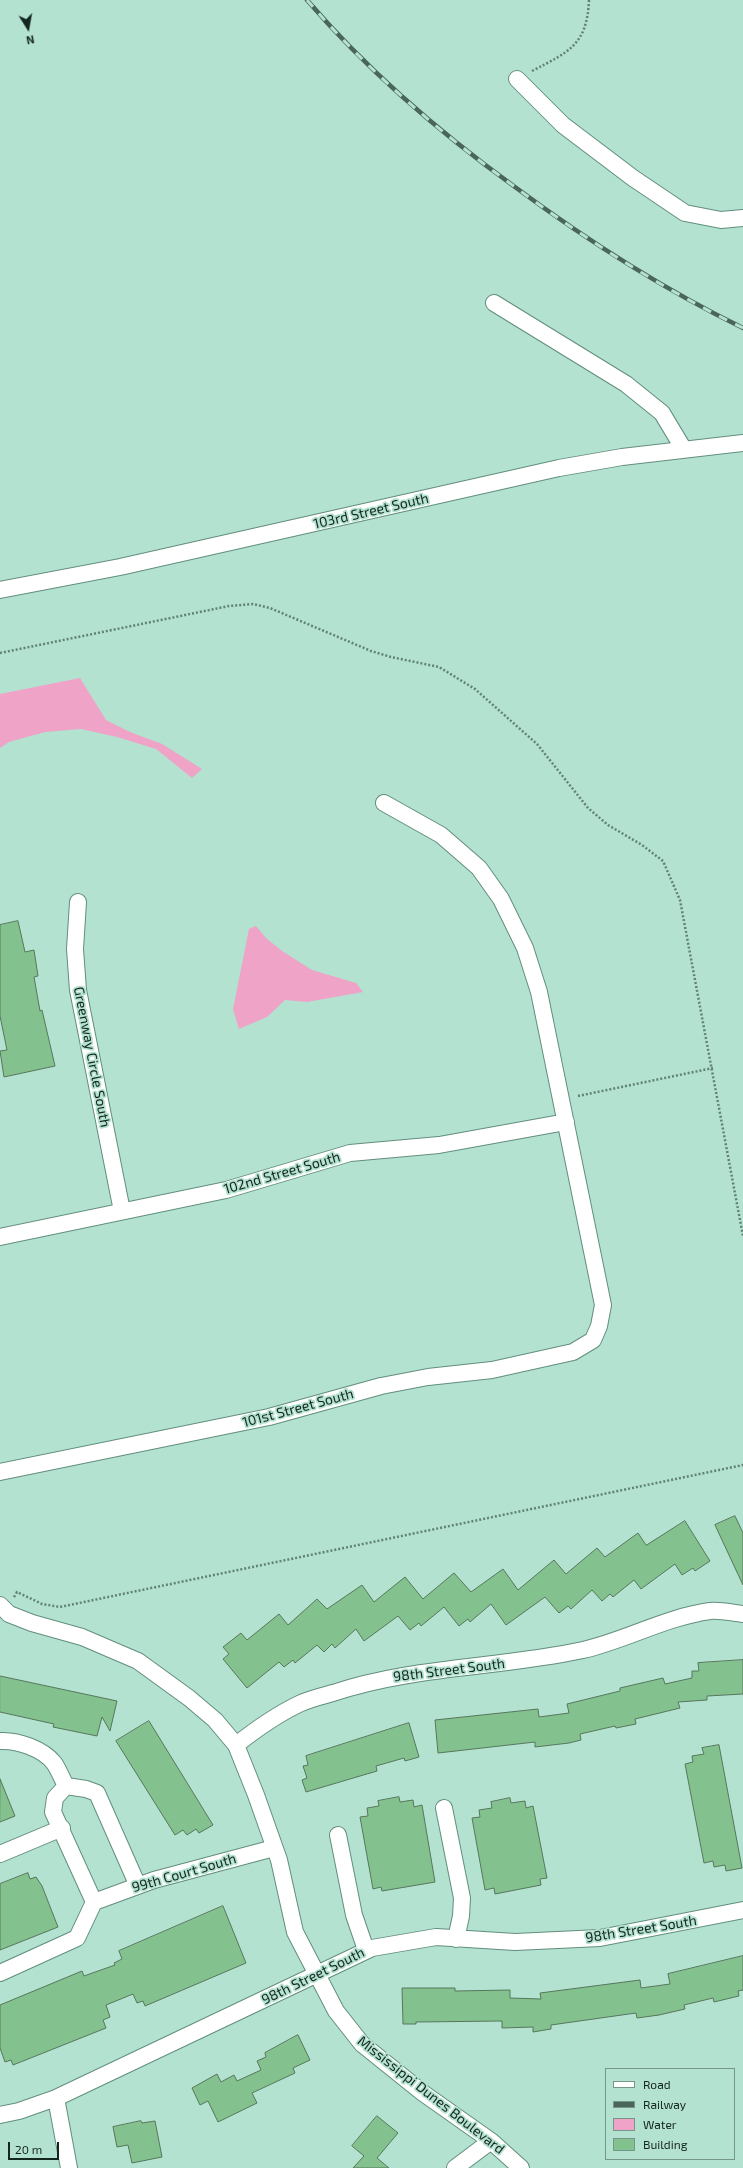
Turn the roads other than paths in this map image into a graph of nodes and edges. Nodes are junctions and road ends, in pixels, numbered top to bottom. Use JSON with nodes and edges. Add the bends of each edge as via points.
{"nodes":[{"id":1,"x":517,"y":79,"type":"road end"},
{"id":2,"x":743,"y":218,"type":"edge"},
{"id":3,"x":494,"y":304,"type":"dead end"},
{"id":4,"x":743,"y":442,"type":"edge"},
{"id":5,"x":683,"y":448,"type":"junction"},
{"id":6,"x":0,"y":590,"type":"edge"},
{"id":7,"x":384,"y":804,"type":"dead end"},
{"id":8,"x":78,"y":902,"type":"dead end"},
{"id":9,"x":566,"y":1122,"type":"junction"},
{"id":10,"x":122,"y":1211,"type":"junction"},
{"id":11,"x":0,"y":1237,"type":"edge"},
{"id":12,"x":0,"y":1472,"type":"edge"},
{"id":13,"x":2,"y":1607,"type":"edge"},
{"id":14,"x":743,"y":1614,"type":"edge"},
{"id":15,"x":0,"y":1741,"type":"edge"},
{"id":16,"x":236,"y":1745,"type":"junction"},
{"id":17,"x":66,"y":1786,"type":"junction"},
{"id":18,"x":444,"y":1808,"type":"dead end"},
{"id":19,"x":62,"y":1828,"type":"junction"},
{"id":20,"x":338,"y":1834,"type":"dead end"},
{"id":21,"x":274,"y":1848,"type":"junction"},
{"id":22,"x":0,"y":1854,"type":"edge"},
{"id":23,"x":138,"y":1886,"type":"junction"},
{"id":24,"x":94,"y":1902,"type":"junction"},
{"id":25,"x":743,"y":1910,"type":"edge"},
{"id":26,"x":456,"y":1939,"type":"junction"},
{"id":27,"x":366,"y":1950,"type":"junction"},
{"id":28,"x":0,"y":1973,"type":"edge"},
{"id":29,"x":316,"y":1975,"type":"junction"},
{"id":30,"x":56,"y":2098,"type":"junction"},
{"id":31,"x":0,"y":2115,"type":"edge"},
{"id":32,"x":491,"y":2141,"type":"junction"},
{"id":33,"x":69,"y":2168,"type":"edge"},
{"id":34,"x":454,"y":2168,"type":"edge"},
{"id":35,"x":521,"y":2168,"type":"edge"}],
"edges":[{"from":1,"to":2,"type":"street","via":[[563,125],[633,178],[685,213],[721,220]]},
{"from":3,"to":5,"type":"street","via":[[626,384],[662,413]]},
{"from":4,"to":5,"type":"street","name":"103rd Street South"},
{"from":5,"to":6,"type":"street","name":"103rd Street South","via":[[559,468],[120,567]]},
{"from":7,"to":9,"type":"street","via":[[441,835],[479,868],[501,899],[525,948],[539,992]]},
{"from":8,"to":10,"type":"street","name":"Greenway Circle South","via":[[75,949],[78,990]]},
{"from":9,"to":10,"type":"street","name":"102nd Street South","via":[[439,1145],[350,1153],[226,1190]]},
{"from":9,"to":12,"type":"street","name":"101st Street South","via":[[603,1305],[600,1326],[593,1340],[573,1352],[538,1361],[381,1386],[269,1418]]},
{"from":10,"to":11,"type":"street","name":"102nd Street South"},
{"from":13,"to":16,"type":"street","name":"Mississippi Dunes Boulevard","via":[[9,1614],[82,1637],[138,1661],[215,1720]]},
{"from":14,"to":16,"type":"street","name":"98th Street South","via":[[711,1611],[672,1620],[620,1640],[582,1650],[367,1682],[300,1704],[260,1725]]},
{"from":15,"to":17,"type":"street","via":[[40,1750],[54,1763]]},
{"from":16,"to":21,"type":"street","name":"Mississippi Dunes Boulevard"},
{"from":17,"to":19,"type":"street","via":[[55,1798],[53,1812]]},
{"from":17,"to":23,"type":"street","via":[[97,1793]]},
{"from":18,"to":26,"type":"street","via":[[462,1898]]},
{"from":19,"to":22,"type":"street"},
{"from":19,"to":24,"type":"street"},
{"from":20,"to":27,"type":"street","via":[[354,1915]]},
{"from":21,"to":23,"type":"street","name":"99th Court South"},
{"from":21,"to":29,"type":"street","name":"Mississippi Dunes Boulevard","via":[[295,1932]]},
{"from":23,"to":24,"type":"street","name":"99th Court South"},
{"from":24,"to":28,"type":"street","via":[[77,1938]]},
{"from":25,"to":26,"type":"street","name":"98th Street South","via":[[600,1938],[515,1942]]},
{"from":26,"to":27,"type":"street","name":"98th Street South","via":[[436,1938]]},
{"from":27,"to":29,"type":"street","name":"98th Street South"},
{"from":29,"to":30,"type":"street","name":"98th Street South"},
{"from":29,"to":32,"type":"street","name":"Mississippi Dunes Boulevard","via":[[336,2011],[362,2044],[423,2093]]},
{"from":30,"to":31,"type":"street","name":"98th Street South"},
{"from":30,"to":33,"type":"street"},
{"from":32,"to":34,"type":"street"},
{"from":32,"to":35,"type":"street","name":"Mississippi Dunes Boulevard"}]}
